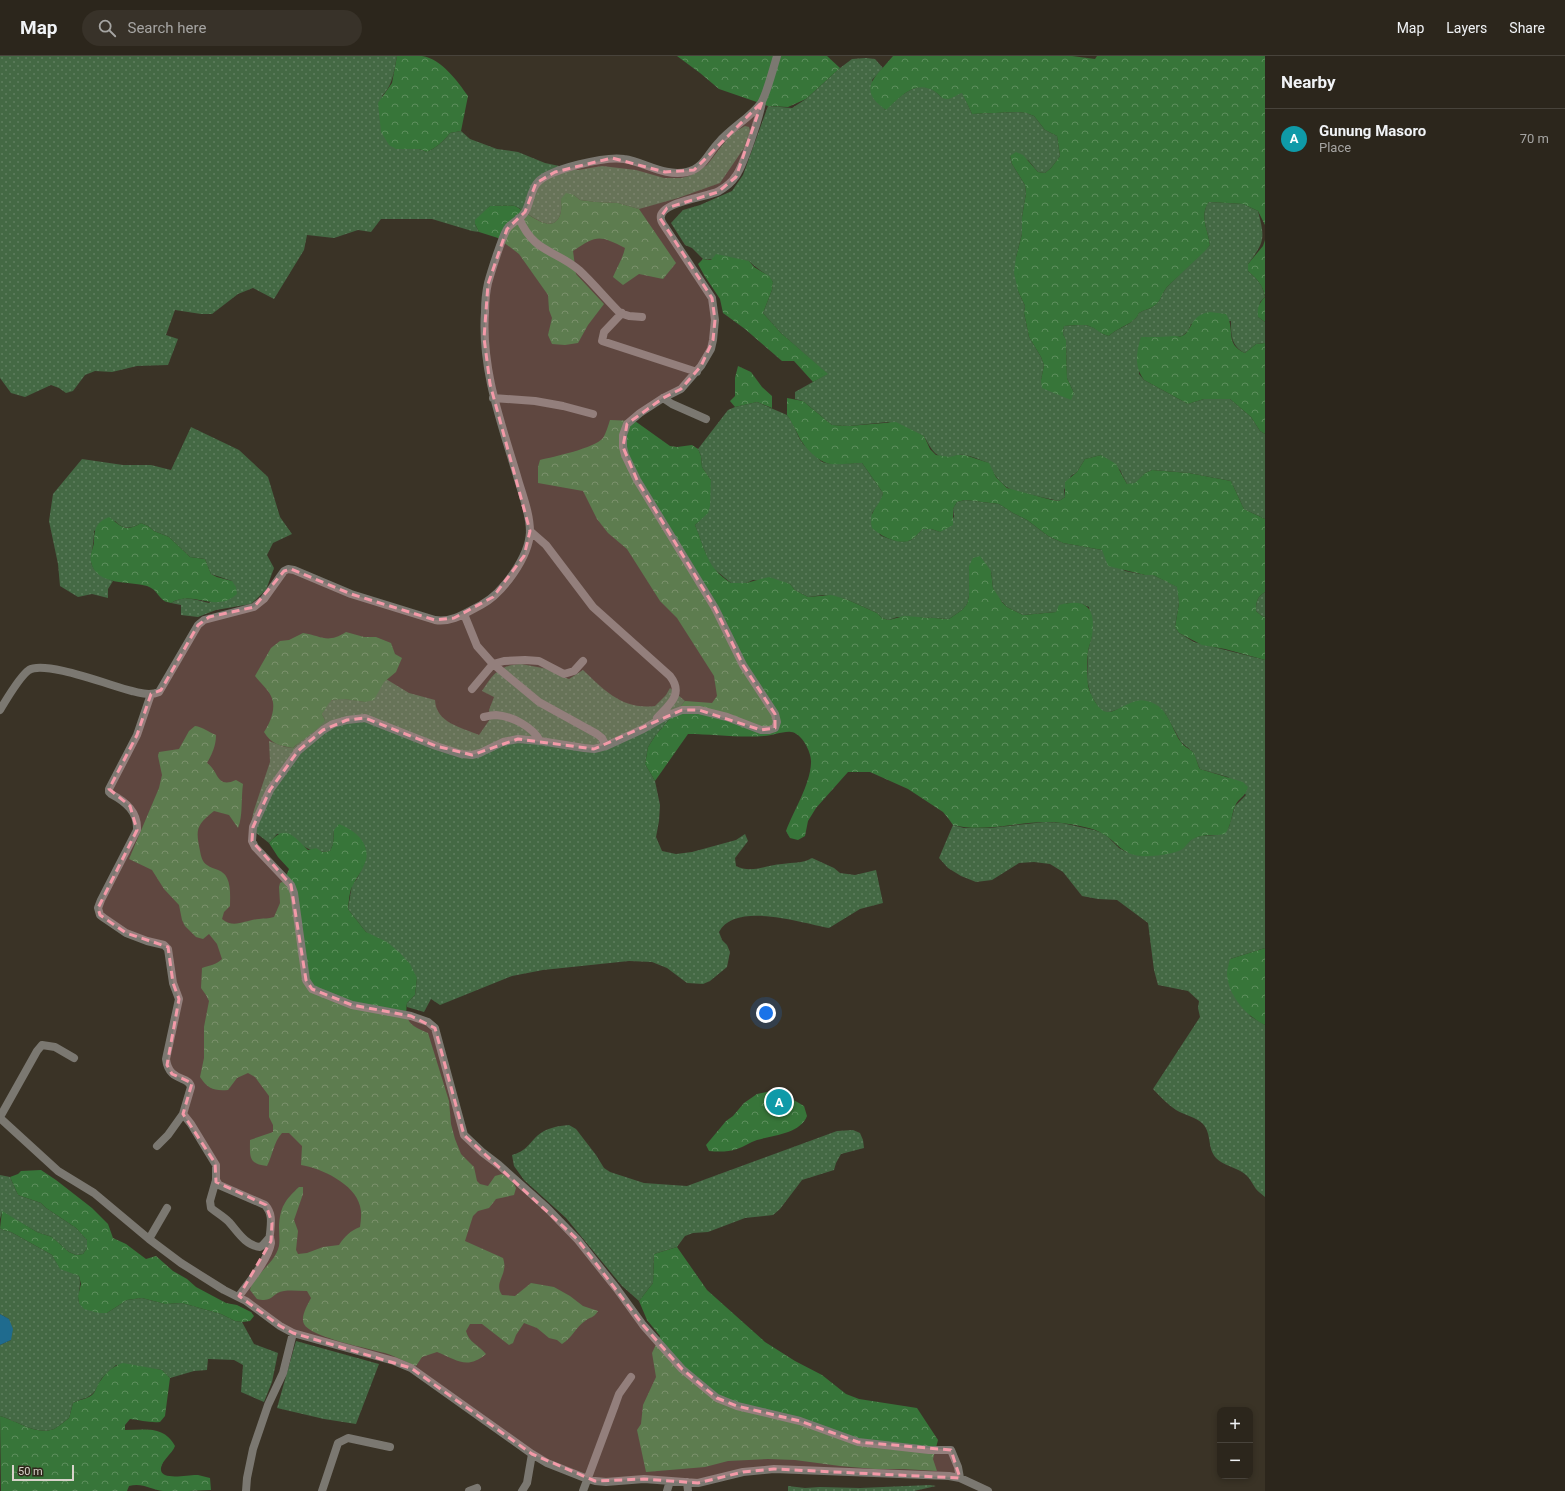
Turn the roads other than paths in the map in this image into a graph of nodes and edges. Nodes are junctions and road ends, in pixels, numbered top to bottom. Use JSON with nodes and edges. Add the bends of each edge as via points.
{"nodes":[{"id":1,"x":777,"y":56,"type":"edge"},
{"id":2,"x":762,"y":102,"type":"junction"},
{"id":3,"x":519,"y":218,"type":"junction"},
{"id":4,"x":622,"y":313,"type":"junction"},
{"id":5,"x":642,"y":317,"type":"dead end"},
{"id":6,"x":697,"y":372,"type":"junction"},
{"id":7,"x":494,"y":398,"type":"junction"},
{"id":8,"x":663,"y":398,"type":"junction"},
{"id":9,"x":593,"y":414,"type":"dead end"},
{"id":10,"x":706,"y":420,"type":"dead end"},
{"id":11,"x":530,"y":531,"type":"junction"},
{"id":12,"x":464,"y":614,"type":"junction"},
{"id":13,"x":583,"y":661,"type":"dead end"},
{"id":14,"x":493,"y":664,"type":"junction"},
{"id":15,"x":472,"y":689,"type":"dead end"},
{"id":16,"x":151,"y":694,"type":"junction"},
{"id":17,"x":0,"y":710,"type":"edge"},
{"id":18,"x":484,"y":717,"type":"dead end"},
{"id":19,"x":653,"y":724,"type":"junction"},
{"id":20,"x":540,"y":740,"type":"junction"},
{"id":21,"x":606,"y":746,"type":"junction"},
{"id":22,"x":74,"y":1058,"type":"dead end"},
{"id":23,"x":183,"y":1114,"type":"junction"},
{"id":24,"x":0,"y":1118,"type":"edge"},
{"id":25,"x":157,"y":1146,"type":"dead end"},
{"id":26,"x":216,"y":1180,"type":"junction"},
{"id":27,"x":167,"y":1208,"type":"dead end"},
{"id":28,"x":270,"y":1237,"type":"junction"},
{"id":29,"x":149,"y":1239,"type":"junction"},
{"id":30,"x":239,"y":1296,"type":"junction"},
{"id":31,"x":293,"y":1333,"type":"junction"},
{"id":32,"x":632,"y":1377,"type":"dead end"},
{"id":33,"x":390,"y":1447,"type":"dead end"},
{"id":34,"x":532,"y":1454,"type":"junction"},
{"id":35,"x":960,"y":1478,"type":"junction"},
{"id":36,"x":588,"y":1479,"type":"junction"},
{"id":37,"x":670,"y":1481,"type":"junction"},
{"id":38,"x":687,"y":1487,"type":"edge"},
{"id":39,"x":246,"y":1491,"type":"edge"},
{"id":40,"x":322,"y":1491,"type":"edge"},
{"id":41,"x":522,"y":1491,"type":"edge"},
{"id":42,"x":583,"y":1491,"type":"edge"},
{"id":43,"x":667,"y":1491,"type":"edge"},
{"id":44,"x":988,"y":1491,"type":"edge"}],
"edges":[{"from":1,"to":2,"type":"street"},
{"from":2,"to":3,"type":"street","via":[[729,132],[704,163],[694,170],[672,173],[624,159],[596,160],[555,172],[541,179],[532,189],[527,209]]},
{"from":2,"to":6,"type":"street","via":[[736,177],[718,192],[676,204],[667,208],[661,216],[665,227],[712,298],[715,320],[713,340]]},
{"from":3,"to":4,"type":"street","via":[[534,241],[579,271]]},
{"from":3,"to":7,"type":"street","via":[[507,229],[486,297],[484,338]]},
{"from":4,"to":5,"type":"street"},
{"from":4,"to":6,"type":"street","via":[[604,332],[602,341]]},
{"from":6,"to":8,"type":"street","via":[[680,389]]},
{"from":7,"to":9,"type":"street","via":[[535,401]]},
{"from":7,"to":11,"type":"street"},
{"from":8,"to":10,"type":"street"},
{"from":8,"to":19,"type":"street","via":[[626,424],[623,435],[625,455],[637,480],[715,608],[743,665],[775,714],[777,722],[775,728],[761,730],[727,717],[698,710],[682,710]]},
{"from":11,"to":12,"type":"street","via":[[524,556],[507,582],[487,602]]},
{"from":11,"to":19,"type":"street","via":[[546,545],[593,607],[675,683],[673,700]]},
{"from":12,"to":14,"type":"street","via":[[477,646]]},
{"from":12,"to":16,"type":"street","via":[[445,621],[435,620],[359,597],[288,569],[264,599],[254,606],[204,620],[161,690]]},
{"from":13,"to":14,"type":"street","via":[[574,671],[564,674],[538,661],[511,660]]},
{"from":14,"to":15,"type":"street"},
{"from":14,"to":21,"type":"street","via":[[539,702],[597,734]]},
{"from":16,"to":17,"type":"street","via":[[36,667],[24,674]]},
{"from":16,"to":23,"type":"street","via":[[137,735],[109,792],[130,806],[137,830],[98,908],[100,916],[126,933],[164,945],[168,949],[172,983],[179,999],[166,1058],[172,1074],[190,1083]]},
{"from":18,"to":20,"type":"street","via":[[498,715],[513,720],[536,733]]},
{"from":19,"to":21,"type":"street"},
{"from":20,"to":21,"type":"street","via":[[594,749]]},
{"from":20,"to":35,"type":"street","via":[[509,740],[480,753],[461,754],[365,718],[333,724],[298,751],[270,790],[253,827],[252,841],[291,885],[306,980],[312,989],[352,1005],[411,1016],[428,1022],[435,1028],[464,1135],[547,1208],[578,1240],[643,1325],[682,1369],[717,1398],[752,1410],[800,1421],[858,1442],[950,1450]]},
{"from":22,"to":24,"type":"street","via":[[55,1047],[42,1045]]},
{"from":23,"to":25,"type":"street"},
{"from":23,"to":26,"type":"street","via":[[215,1162]]},
{"from":24,"to":29,"type":"street","via":[[58,1172],[94,1193]]},
{"from":26,"to":28,"type":"street","via":[[220,1185],[266,1206],[272,1223]]},
{"from":26,"to":28,"type":"street","via":[[210,1196],[211,1208],[228,1221],[246,1242],[260,1247]]},
{"from":27,"to":29,"type":"street"},
{"from":28,"to":30,"type":"street","via":[[265,1256]]},
{"from":29,"to":30,"type":"street","via":[[181,1263],[224,1290]]},
{"from":30,"to":31,"type":"street"},
{"from":31,"to":34,"type":"street","via":[[411,1368]]},
{"from":31,"to":39,"type":"street","via":[[283,1372],[268,1405],[253,1450]]},
{"from":32,"to":36,"type":"street","via":[[619,1394]]},
{"from":33,"to":40,"type":"street","via":[[344,1439],[338,1443]]},
{"from":34,"to":36,"type":"street","via":[[547,1463]]},
{"from":34,"to":41,"type":"street","via":[[527,1483]]},
{"from":35,"to":38,"type":"street","via":[[774,1469],[743,1472]]},
{"from":35,"to":44,"type":"street"},
{"from":36,"to":37,"type":"street","via":[[606,1482],[644,1479]]},
{"from":36,"to":42,"type":"street"},
{"from":37,"to":38,"type":"street"},
{"from":37,"to":43,"type":"street"}]}
